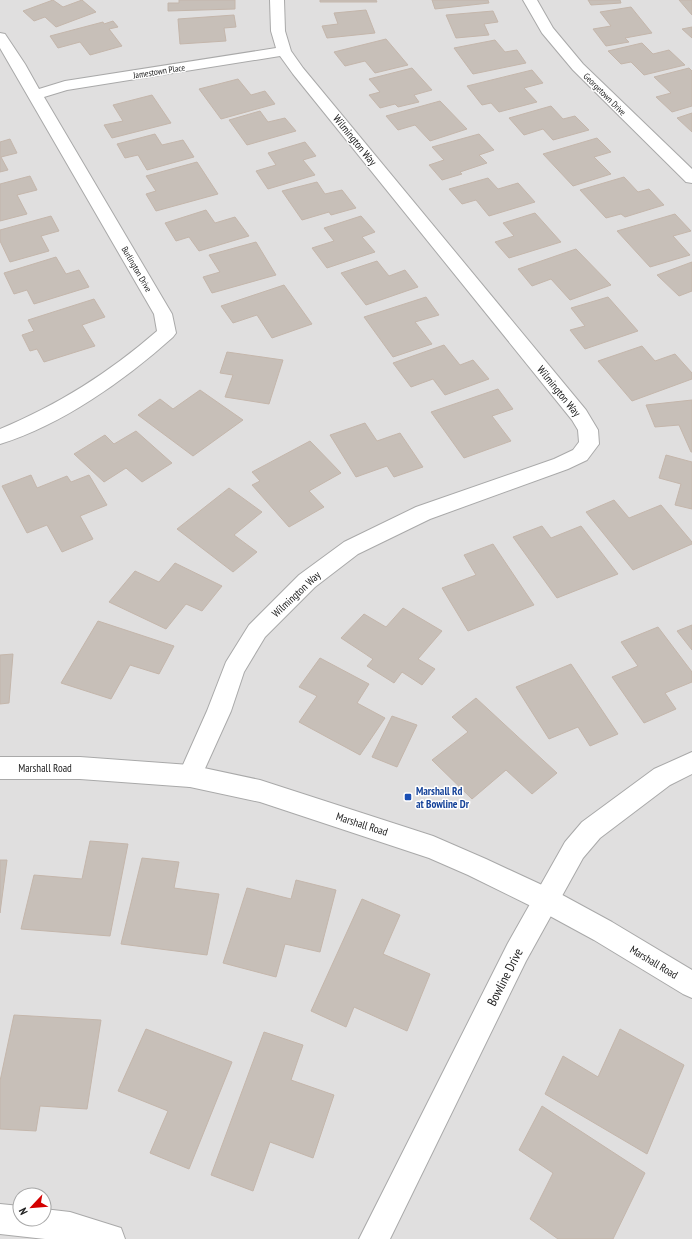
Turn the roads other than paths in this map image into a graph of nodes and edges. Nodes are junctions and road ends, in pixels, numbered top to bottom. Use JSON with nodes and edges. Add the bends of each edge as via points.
{"nodes":[{"id":1,"x":277,"y":0,"type":"edge"},
{"id":2,"x":530,"y":0,"type":"edge"},
{"id":3,"x":0,"y":37,"type":"edge"},
{"id":4,"x":284,"y":51,"type":"junction"},
{"id":5,"x":35,"y":95,"type":"junction"},
{"id":6,"x":692,"y":178,"type":"edge"},
{"id":7,"x":0,"y":437,"type":"edge"},
{"id":8,"x":692,"y":763,"type":"edge"},
{"id":9,"x":0,"y":768,"type":"edge"},
{"id":10,"x":190,"y":776,"type":"junction"},
{"id":11,"x":546,"y":900,"type":"junction"},
{"id":12,"x":692,"y":986,"type":"edge"},
{"id":13,"x":0,"y":1219,"type":"edge"},
{"id":14,"x":110,"y":1239,"type":"edge"},
{"id":15,"x":374,"y":1239,"type":"edge"}],
"edges":[{"from":1,"to":4,"type":"street","name":"Wilmington Way","via":[[278,31]]},
{"from":2,"to":6,"type":"street","name":"Georgetown Drive","via":[[547,30],[578,67]]},
{"from":3,"to":5,"type":"street","name":"Burlington Drive"},
{"from":4,"to":5,"type":"street","name":"Jamestown Place","via":[[65,86]]},
{"from":4,"to":10,"type":"street","name":"Wilmington Way","via":[[579,415],[588,430],[589,444],[580,455],[561,464],[423,513],[351,548],[307,581],[257,631],[234,669],[219,711]]},
{"from":5,"to":7,"type":"street","name":"Burlington Drive","via":[[163,314],[167,333],[143,355],[82,396]]},
{"from":8,"to":11,"type":"street","name":"Bowline Drive","via":[[662,777],[591,830],[574,850]]},
{"from":9,"to":10,"type":"street","name":"Marshall Road","via":[[80,768]]},
{"from":10,"to":11,"type":"street","name":"Marshall Road","via":[[260,791],[433,848]]},
{"from":11,"to":12,"type":"street","name":"Marshall Road","via":[[603,931]]},
{"from":11,"to":15,"type":"street","name":"Bowline Drive","via":[[517,952]]},
{"from":13,"to":14,"type":"street","via":[[70,1227]]}]}
